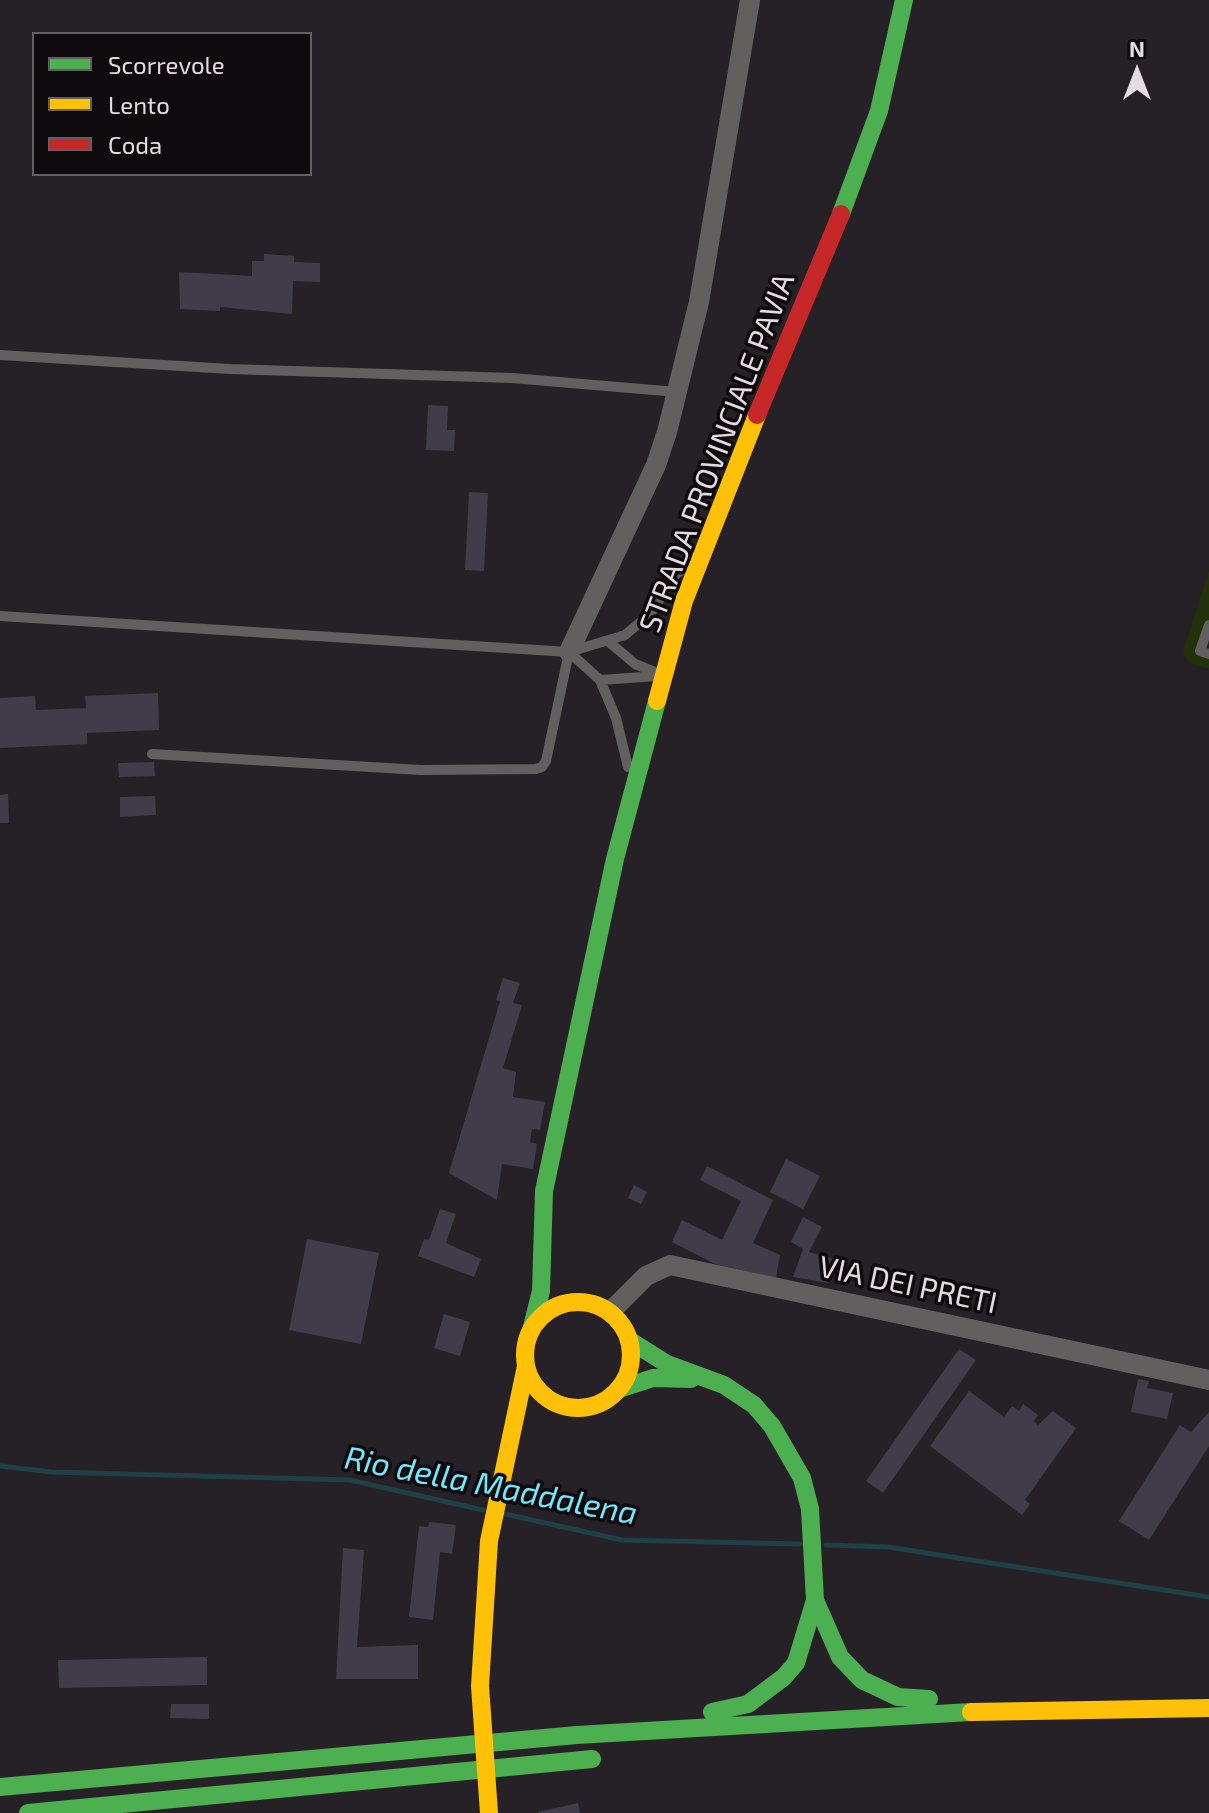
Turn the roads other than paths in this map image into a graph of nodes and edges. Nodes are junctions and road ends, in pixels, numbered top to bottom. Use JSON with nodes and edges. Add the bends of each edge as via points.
{"nodes":[{"id":1,"x":750,"y":0,"type":"edge"},
{"id":2,"x":904,"y":0,"type":"edge"},
{"id":3,"x":0,"y":355,"type":"edge"},
{"id":4,"x":677,"y":392,"type":"junction"},
{"id":5,"x":699,"y":562,"type":"junction"},
{"id":6,"x":0,"y":616,"type":"edge"},
{"id":7,"x":1209,"y":625,"type":"edge"},
{"id":8,"x":609,"y":642,"type":"junction"},
{"id":9,"x":569,"y":652,"type":"junction"},
{"id":10,"x":1209,"y":654,"type":"edge"},
{"id":11,"x":664,"y":675,"type":"junction"},
{"id":12,"x":600,"y":680,"type":"junction"},
{"id":13,"x":152,"y":754,"type":"dead end"},
{"id":14,"x":634,"y":788,"type":"junction"},
{"id":15,"x":541,"y":1213,"type":"junction"},
{"id":16,"x":603,"y":1308,"type":"junction"},
{"id":17,"x":532,"y":1327,"type":"junction"},
{"id":18,"x":629,"y":1340,"type":"junction"},
{"id":19,"x":526,"y":1366,"type":"junction"},
{"id":20,"x":1209,"y":1380,"type":"edge"},
{"id":21,"x":724,"y":1385,"type":"junction"},
{"id":22,"x":619,"y":1389,"type":"junction"},
{"id":23,"x":577,"y":1408,"type":"junction"},
{"id":24,"x":496,"y":1498,"type":"junction"},
{"id":25,"x":815,"y":1600,"type":"junction"},
{"id":26,"x":1070,"y":1708,"type":"junction"},
{"id":27,"x":1209,"y":1708,"type":"edge"},
{"id":28,"x":577,"y":1735,"type":"junction"},
{"id":29,"x":610,"y":1757,"type":"dead end"},
{"id":30,"x":0,"y":1787,"type":"edge"},
{"id":31,"x":28,"y":1813,"type":"edge"},
{"id":32,"x":489,"y":1813,"type":"edge"}],
"edges":[{"from":1,"to":4,"type":"street","via":[[699,302]]},
{"from":2,"to":5,"type":"main road","name":"STRADA PROVINCIALE PAVIA","via":[[879,111]]},
{"from":3,"to":4,"type":"lane","via":[[512,378]]},
{"from":4,"to":9,"type":"street","via":[[656,465]]},
{"from":5,"to":8,"type":"lane","via":[[677,573],[650,614]]},
{"from":5,"to":11,"type":"main road","name":"STRADA PROVINCIALE PAVIA"},
{"from":6,"to":9,"type":"lane"},
{"from":7,"to":10,"type":"lane","via":[[1200,651]]},
{"from":8,"to":9,"type":"lane"},
{"from":8,"to":11,"type":"lane","via":[[635,664]]},
{"from":9,"to":12,"type":"lane"},
{"from":9,"to":13,"type":"lane","via":[[546,761],[536,769],[421,770]]},
{"from":11,"to":12,"type":"lane"},
{"from":11,"to":14,"type":"main road","name":"STRADA PROVINCIALE PAVIA"},
{"from":12,"to":14,"type":"lane"},
{"from":14,"to":15,"type":"main road","name":"STRADA PROVINCIALE PAVIA"},
{"from":15,"to":16,"type":"main road","name":"STRADA PROVINCIALE PAVIA","via":[[565,1280]]},
{"from":15,"to":17,"type":"main road","name":"STRADA PROVINCIALE PAVIA","via":[[541,1291]]},
{"from":16,"to":17,"type":"main road","via":[[566,1303]]},
{"from":16,"to":18,"type":"main road","name":"STRADA PROVINCIALE PAVIA"},
{"from":16,"to":20,"type":"street","name":"VIA DEI PRETI","via":[[670,1265]]},
{"from":17,"to":19,"type":"main road","name":"STRADA PROVINCIALE PAVIA"},
{"from":18,"to":21,"type":"main road","via":[[667,1364]]},
{"from":18,"to":22,"type":"main road","via":[[628,1374]]},
{"from":19,"to":23,"type":"main road","via":[[547,1398]]},
{"from":19,"to":24,"type":"main road","name":"STRADA PROVINCIALE PAVIA"},
{"from":21,"to":22,"type":"main road","name":"STRADA PROVINCIALE PAVIA","via":[[667,1376]]},
{"from":21,"to":25,"type":"main road","via":[[754,1405],[772,1426],[802,1478],[810,1509]]},
{"from":22,"to":23,"type":"main road","name":"STRADA PROVINCIALE PAVIA","via":[[592,1406]]},
{"from":23,"to":24,"type":"main road","name":"STRADA PROVINCIALE PAVIA","via":[[536,1419],[515,1448]]},
{"from":24,"to":32,"type":"main road","name":"STRADA PROVINCIALE PAVIA","via":[[480,1686]]},
{"from":25,"to":26,"type":"main road","via":[[840,1657],[862,1680],[898,1697],[1041,1696]]},
{"from":25,"to":28,"type":"main road","via":[[796,1663],[772,1689],[748,1704],[714,1712],[619,1718]]},
{"from":26,"to":27,"type":"main road"},
{"from":26,"to":28,"type":"main road"},
{"from":28,"to":30,"type":"main road"},
{"from":29,"to":31,"type":"main road"}]}
